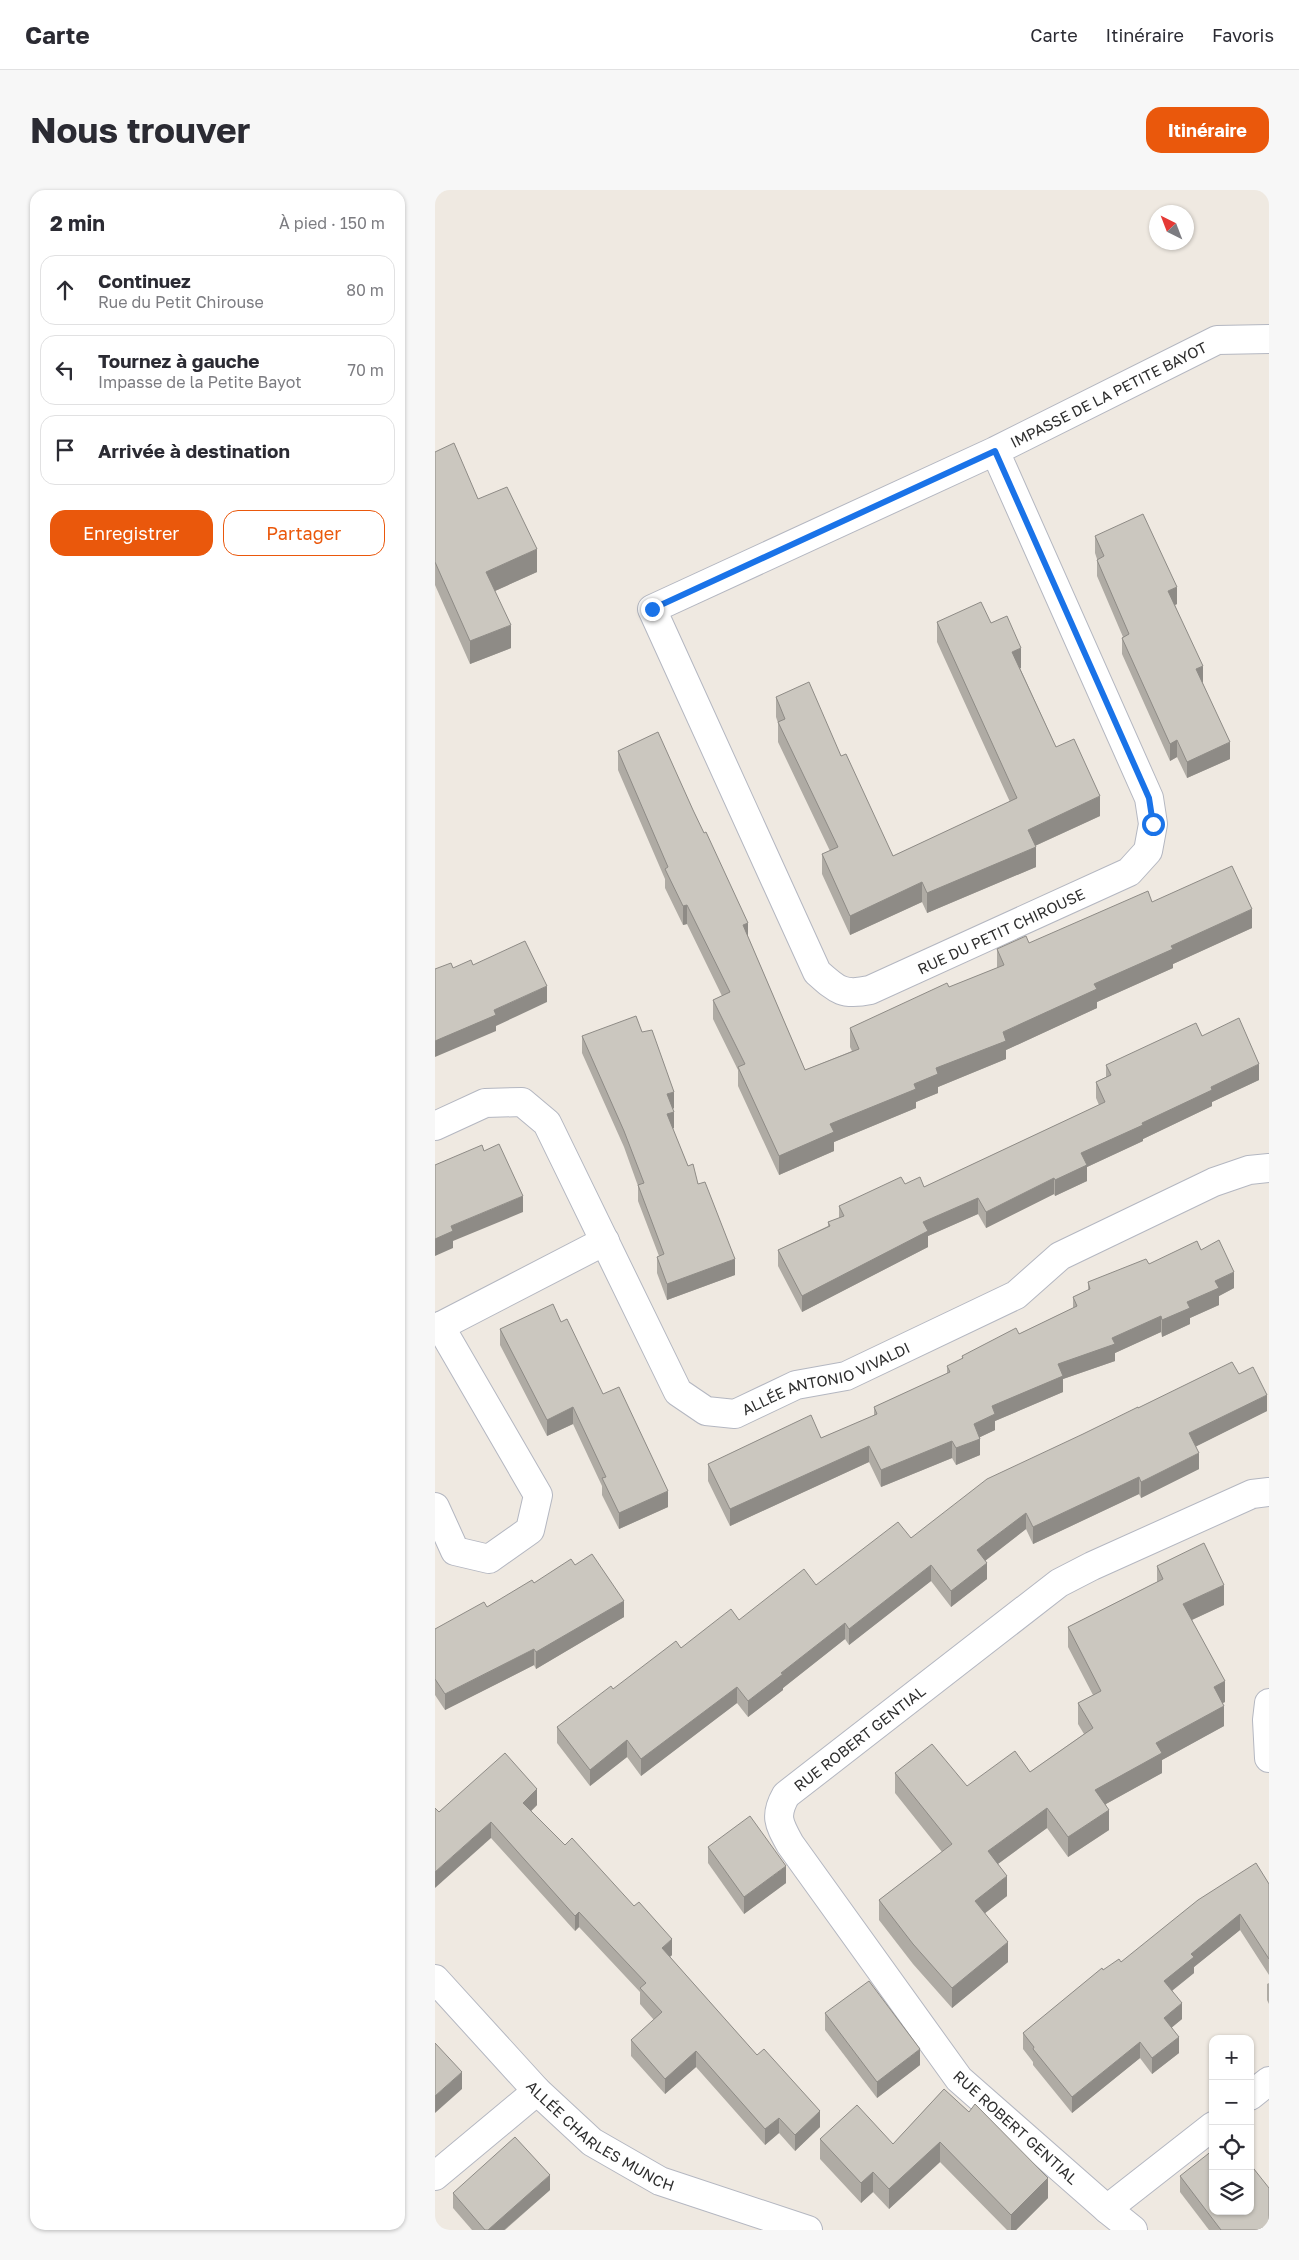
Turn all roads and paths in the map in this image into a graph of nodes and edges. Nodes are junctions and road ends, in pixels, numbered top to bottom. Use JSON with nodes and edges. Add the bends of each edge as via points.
{"nodes":[{"id":1,"x":1269,"y":339,"type":"edge"},
{"id":2,"x":995,"y":451,"type":"junction"},
{"id":3,"x":652,"y":609,"type":"joint"},
{"id":4,"x":435,"y":1126,"type":"edge"},
{"id":5,"x":1269,"y":1168,"type":"edge"},
{"id":6,"x":605,"y":1241,"type":"junction"},
{"id":7,"x":437,"y":1328,"type":"edge"},
{"id":8,"x":1269,"y":1492,"type":"edge"},
{"id":9,"x":435,"y":1507,"type":"edge"},
{"id":10,"x":1269,"y":1702,"type":"edge"},
{"id":11,"x":1269,"y":1758,"type":"edge"},
{"id":12,"x":435,"y":1979,"type":"edge"},
{"id":13,"x":1269,"y":2082,"type":"edge"},
{"id":14,"x":537,"y":2091,"type":"junction"},
{"id":15,"x":1254,"y":2093,"type":"edge"},
{"id":16,"x":1209,"y":2129,"type":"edge"},
{"id":17,"x":435,"y":2176,"type":"edge"},
{"id":18,"x":1107,"y":2209,"type":"junction"},
{"id":19,"x":808,"y":2230,"type":"edge"},
{"id":20,"x":1133,"y":2230,"type":"edge"}],
"edges":[{"from":1,"to":2,"type":"street","name":"IMPASSE DE LA PETITE BAYOT","via":[[1217,340]]},
{"from":2,"to":3,"type":"street","name":"IMPASSE DE LA PETITE BAYOT"},
{"from":2,"to":3,"type":"street","name":"RUE DU PETIT CHIROUSE","via":[[1149,798],[1153,824],[1148,852],[1129,872],[1103,884],[870,990],[853,994],[835,988],[817,972]]},
{"from":4,"to":6,"type":"street","name":"ALLÉE ANTONIO VIVALDI","via":[[485,1102],[522,1102],[547,1123]]},
{"from":5,"to":6,"type":"street","name":"ALLÉE ANTONIO VIVALDI","via":[[1249,1170],[1214,1182],[1060,1256],[1016,1295],[846,1376],[796,1385],[735,1414],[706,1412],[679,1392]]},
{"from":6,"to":7,"type":"street"},
{"from":7,"to":9,"type":"street","via":[[538,1495],[530,1530],[489,1559],[455,1550]]},
{"from":8,"to":18,"type":"street","name":"RUE ROBERT GENTIAL","via":[[1252,1494],[1059,1583],[786,1795],[779,1807],[779,1824],[790,1844],[959,2079]]},
{"from":10,"to":11,"type":"street"},
{"from":12,"to":14,"type":"street","name":"ALLÉE CHARLES MUNCH"},
{"from":13,"to":15,"type":"street"},
{"from":14,"to":17,"type":"street"},
{"from":14,"to":19,"type":"street","name":"ALLÉE CHARLES MUNCH","via":[[592,2142],[661,2181]]},
{"from":16,"to":18,"type":"street"},
{"from":18,"to":20,"type":"street","name":"RUE ROBERT GENTIAL"}]}
